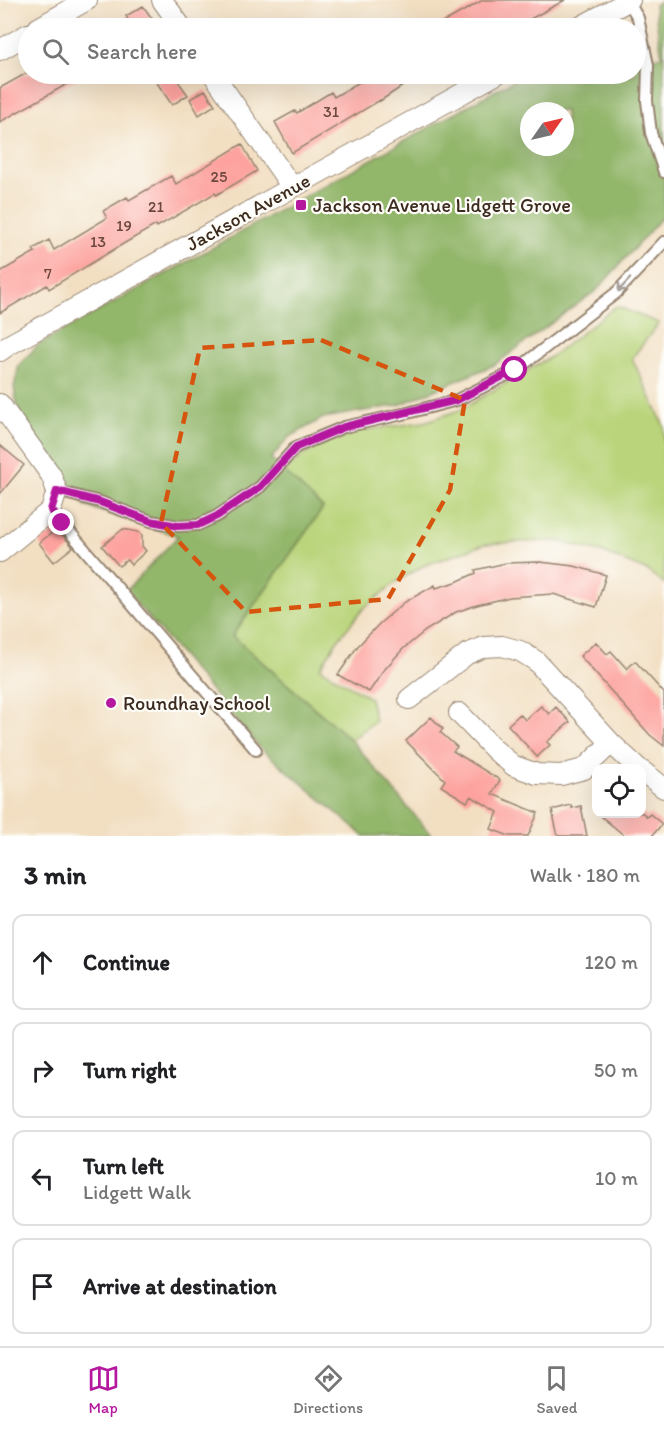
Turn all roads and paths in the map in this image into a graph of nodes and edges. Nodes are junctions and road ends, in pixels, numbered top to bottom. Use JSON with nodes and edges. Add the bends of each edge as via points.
{"nodes":[{"id":1,"x":87,"y":0,"type":"edge"},
{"id":2,"x":162,"y":0,"type":"edge"},
{"id":3,"x":628,"y":0,"type":"edge"},
{"id":4,"x":56,"y":18,"type":"edge"},
{"id":5,"x":175,"y":18,"type":"edge"},
{"id":6,"x":596,"y":18,"type":"edge"},
{"id":7,"x":638,"y":18,"type":"edge"},
{"id":8,"x":18,"y":40,"type":"edge"},
{"id":9,"x":0,"y":50,"type":"edge"},
{"id":10,"x":646,"y":56,"type":"edge"},
{"id":11,"x":220,"y":84,"type":"edge"},
{"id":12,"x":479,"y":84,"type":"edge"},
{"id":13,"x":664,"y":172,"type":"edge"},
{"id":14,"x":292,"y":187,"type":"junction"},
{"id":15,"x":664,"y":242,"type":"edge"},
{"id":16,"x":0,"y":351,"type":"edge"},
{"id":17,"x":0,"y":404,"type":"edge"},
{"id":18,"x":57,"y":491,"type":"junction"},
{"id":19,"x":51,"y":510,"type":"junction"},
{"id":20,"x":0,"y":552,"type":"edge"},
{"id":21,"x":409,"y":699,"type":"dead end"},
{"id":22,"x":459,"y":713,"type":"dead end"},
{"id":23,"x":611,"y":744,"type":"junction"},
{"id":24,"x":256,"y":750,"type":"dead end"},
{"id":25,"x":633,"y":764,"type":"edge"},
{"id":26,"x":646,"y":774,"type":"edge"},
{"id":27,"x":664,"y":788,"type":"edge"}],
"edges":[{"from":1,"to":4,"type":"street"},
{"from":2,"to":5,"type":"street"},
{"from":3,"to":6,"type":"street"},
{"from":3,"to":7,"type":"lane"},
{"from":8,"to":9,"type":"street"},
{"from":10,"to":13,"type":"lane","via":[[651,133]]},
{"from":11,"to":14,"type":"street"},
{"from":12,"to":14,"type":"street","name":"Jackson Avenue"},
{"from":14,"to":16,"type":"street","name":"Jackson Avenue"},
{"from":15,"to":18,"type":"lane","one_way":true,"via":[[616,293],[515,370],[457,400],[344,427],[296,447],[260,487],[198,525],[151,521]]},
{"from":17,"to":18,"type":"street","via":[[51,475]]},
{"from":18,"to":19,"type":"street"},
{"from":19,"to":20,"type":"street"},
{"from":19,"to":24,"type":"lane"},
{"from":21,"to":23,"type":"street","via":[[467,654],[484,647],[502,646],[536,661]]},
{"from":22,"to":23,"type":"street","via":[[514,766],[537,774],[561,775],[584,769]]},
{"from":23,"to":25,"type":"street"},
{"from":26,"to":27,"type":"street"}]}
